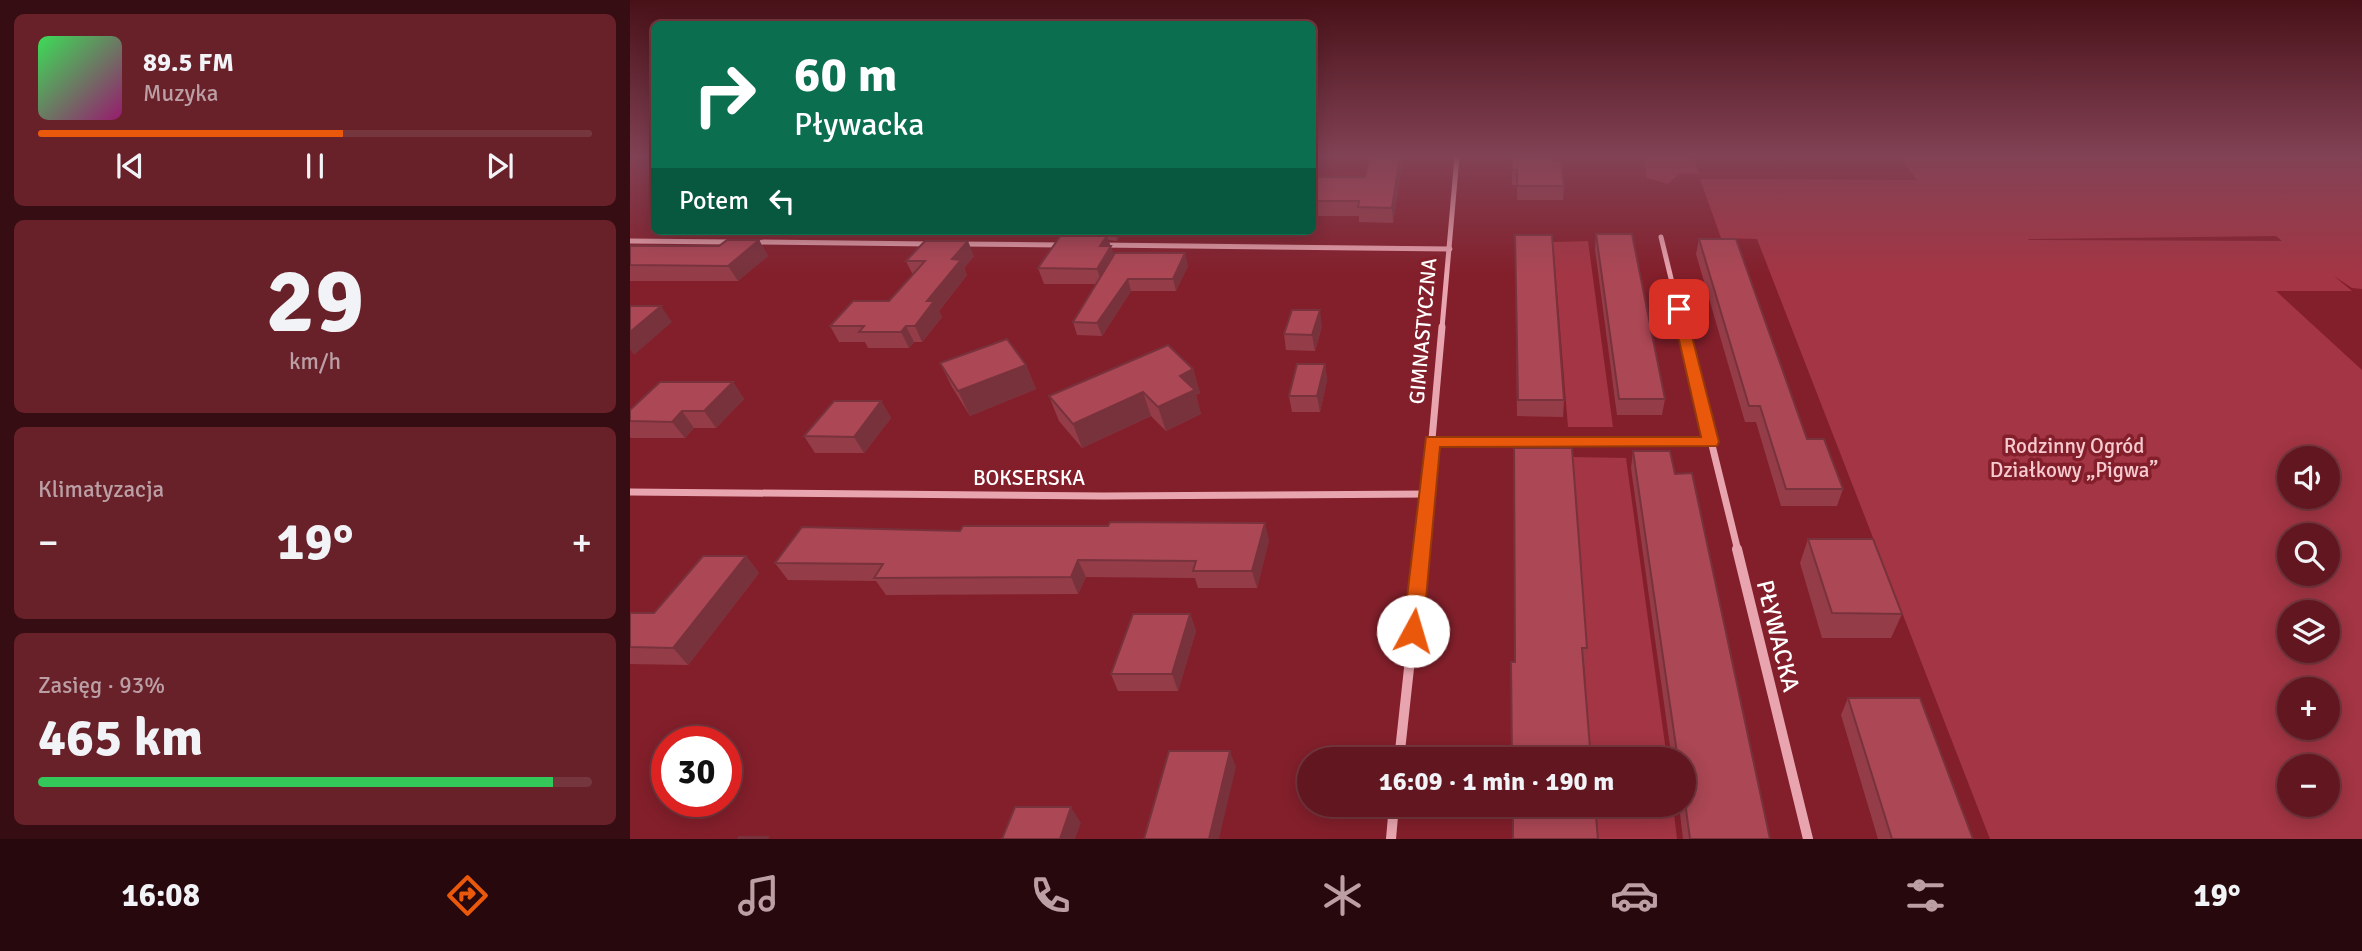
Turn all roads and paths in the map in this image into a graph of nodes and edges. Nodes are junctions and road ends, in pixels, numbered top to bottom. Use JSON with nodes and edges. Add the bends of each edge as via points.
{"nodes":[{"id":1,"x":1454,"y":196,"type":"edge"},
{"id":2,"x":1661,"y":236,"type":"dead end"},
{"id":3,"x":630,"y":241,"type":"edge"},
{"id":4,"x":936,"y":244,"type":"edge"},
{"id":5,"x":950,"y":244,"type":"edge"},
{"id":6,"x":1076,"y":245,"type":"edge"},
{"id":7,"x":1090,"y":245,"type":"edge"},
{"id":8,"x":1450,"y":248,"type":"junction"},
{"id":9,"x":1432,"y":441,"type":"junction"},
{"id":10,"x":1711,"y":442,"type":"junction"},
{"id":11,"x":630,"y":492,"type":"edge"},
{"id":12,"x":1428,"y":494,"type":"junction"},
{"id":13,"x":1400,"y":747,"type":"edge"},
{"id":14,"x":1393,"y":817,"type":"edge"},
{"id":15,"x":1391,"y":839,"type":"edge"},
{"id":16,"x":1808,"y":839,"type":"edge"}],
"edges":[{"from":1,"to":8,"type":"street","name":"GIMNASTYCZNA"},
{"from":2,"to":10,"type":"street","name":"PŁYWACKA"},
{"from":3,"to":4,"type":"street"},
{"from":5,"to":6,"type":"street"},
{"from":7,"to":8,"type":"street"},
{"from":8,"to":9,"type":"street","name":"GIMNASTYCZNA"},
{"from":9,"to":10,"type":"street"},
{"from":9,"to":12,"type":"street","name":"GIMNASTYCZNA"},
{"from":10,"to":16,"type":"street","name":"PŁYWACKA"},
{"from":11,"to":12,"type":"street","name":"BOKSERSKA"},
{"from":12,"to":13,"type":"street","name":"GIMNASTYCZNA"},
{"from":14,"to":15,"type":"street"}]}
